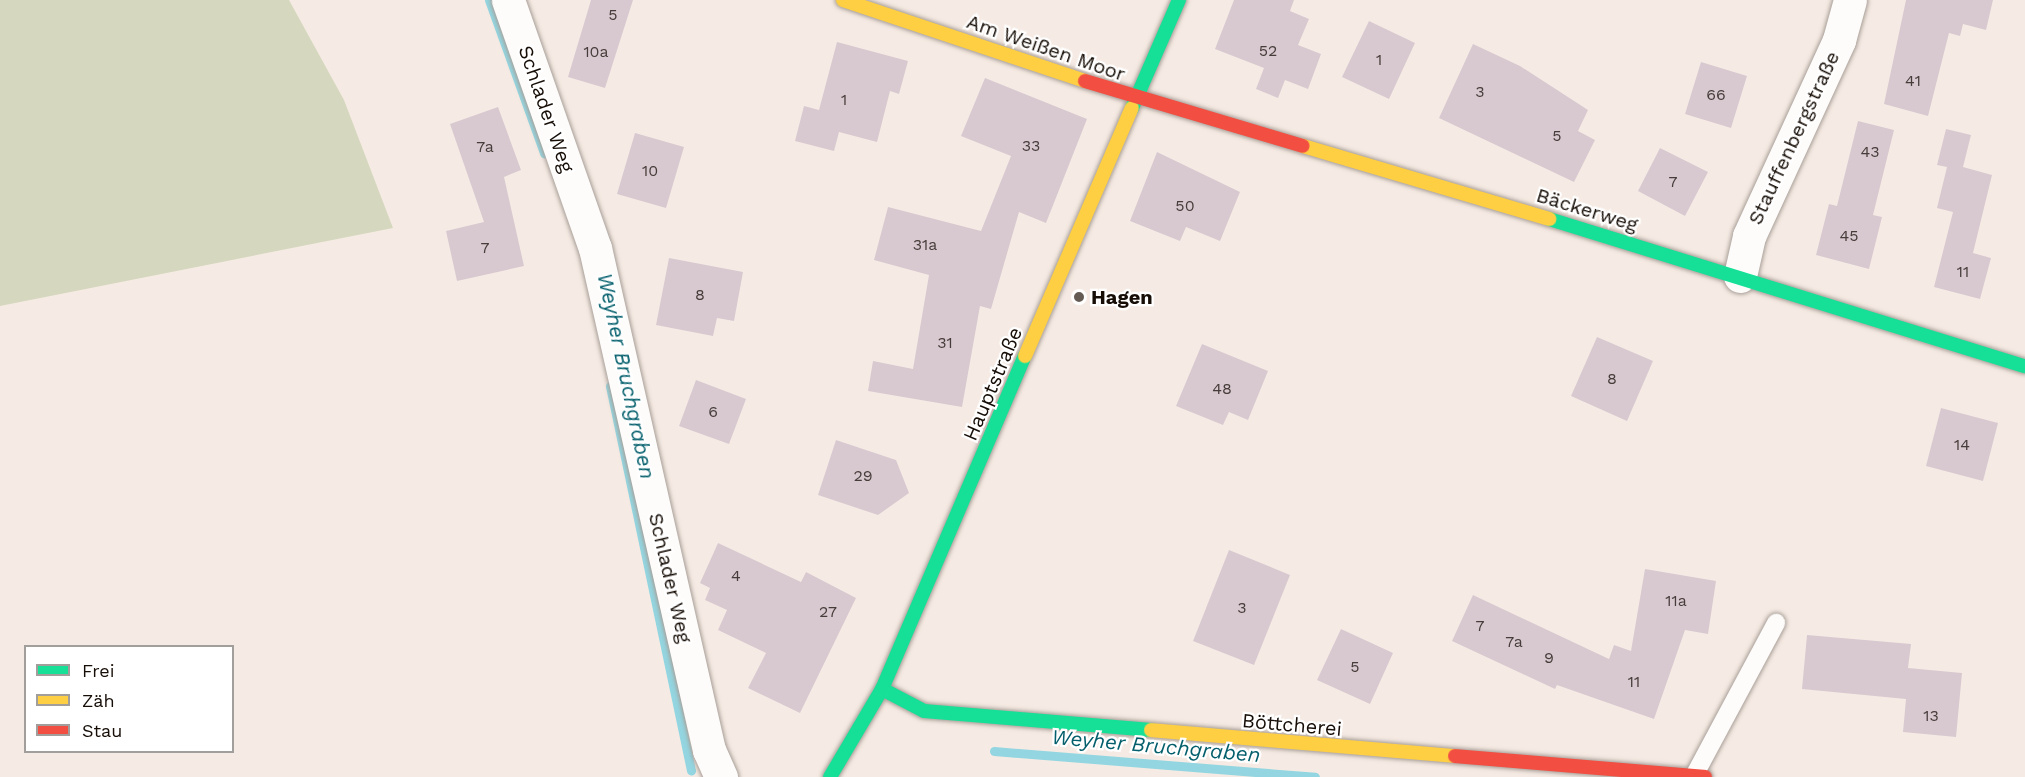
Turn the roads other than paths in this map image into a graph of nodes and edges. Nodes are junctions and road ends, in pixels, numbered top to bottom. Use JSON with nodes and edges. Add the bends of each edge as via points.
{"nodes":[{"id":1,"x":508,"y":0,"type":"edge"},
{"id":2,"x":843,"y":0,"type":"edge"},
{"id":3,"x":1179,"y":0,"type":"edge"},
{"id":4,"x":1850,"y":0,"type":"edge"},
{"id":5,"x":1135,"y":98,"type":"junction"},
{"id":6,"x":1740,"y":276,"type":"junction"},
{"id":7,"x":2025,"y":366,"type":"edge"},
{"id":8,"x":1776,"y":623,"type":"dead end"},
{"id":9,"x":882,"y":689,"type":"junction"},
{"id":10,"x":1699,"y":776,"type":"edge"},
{"id":11,"x":721,"y":777,"type":"edge"},
{"id":12,"x":830,"y":777,"type":"edge"}],
"edges":[{"from":1,"to":11,"type":"street","name":"Schlader Weg","via":[[595,248],[709,750]]},
{"from":2,"to":5,"type":"street","name":"Am Weißen Moor"},
{"from":3,"to":5,"type":"street","name":"Hauptstraße"},
{"from":4,"to":6,"type":"street","name":"Stauffenbergstraße","via":[[1839,40],[1749,236]]},
{"from":5,"to":6,"type":"street","name":"Bäckerweg"},
{"from":5,"to":9,"type":"street","name":"Hauptstraße"},
{"from":6,"to":7,"type":"street","name":"Bäckerweg"},
{"from":8,"to":10,"type":"lane"},
{"from":9,"to":10,"type":"street","name":"Böttcherei","via":[[924,711]]},
{"from":9,"to":12,"type":"street","name":"Hauptstraße"}]}
